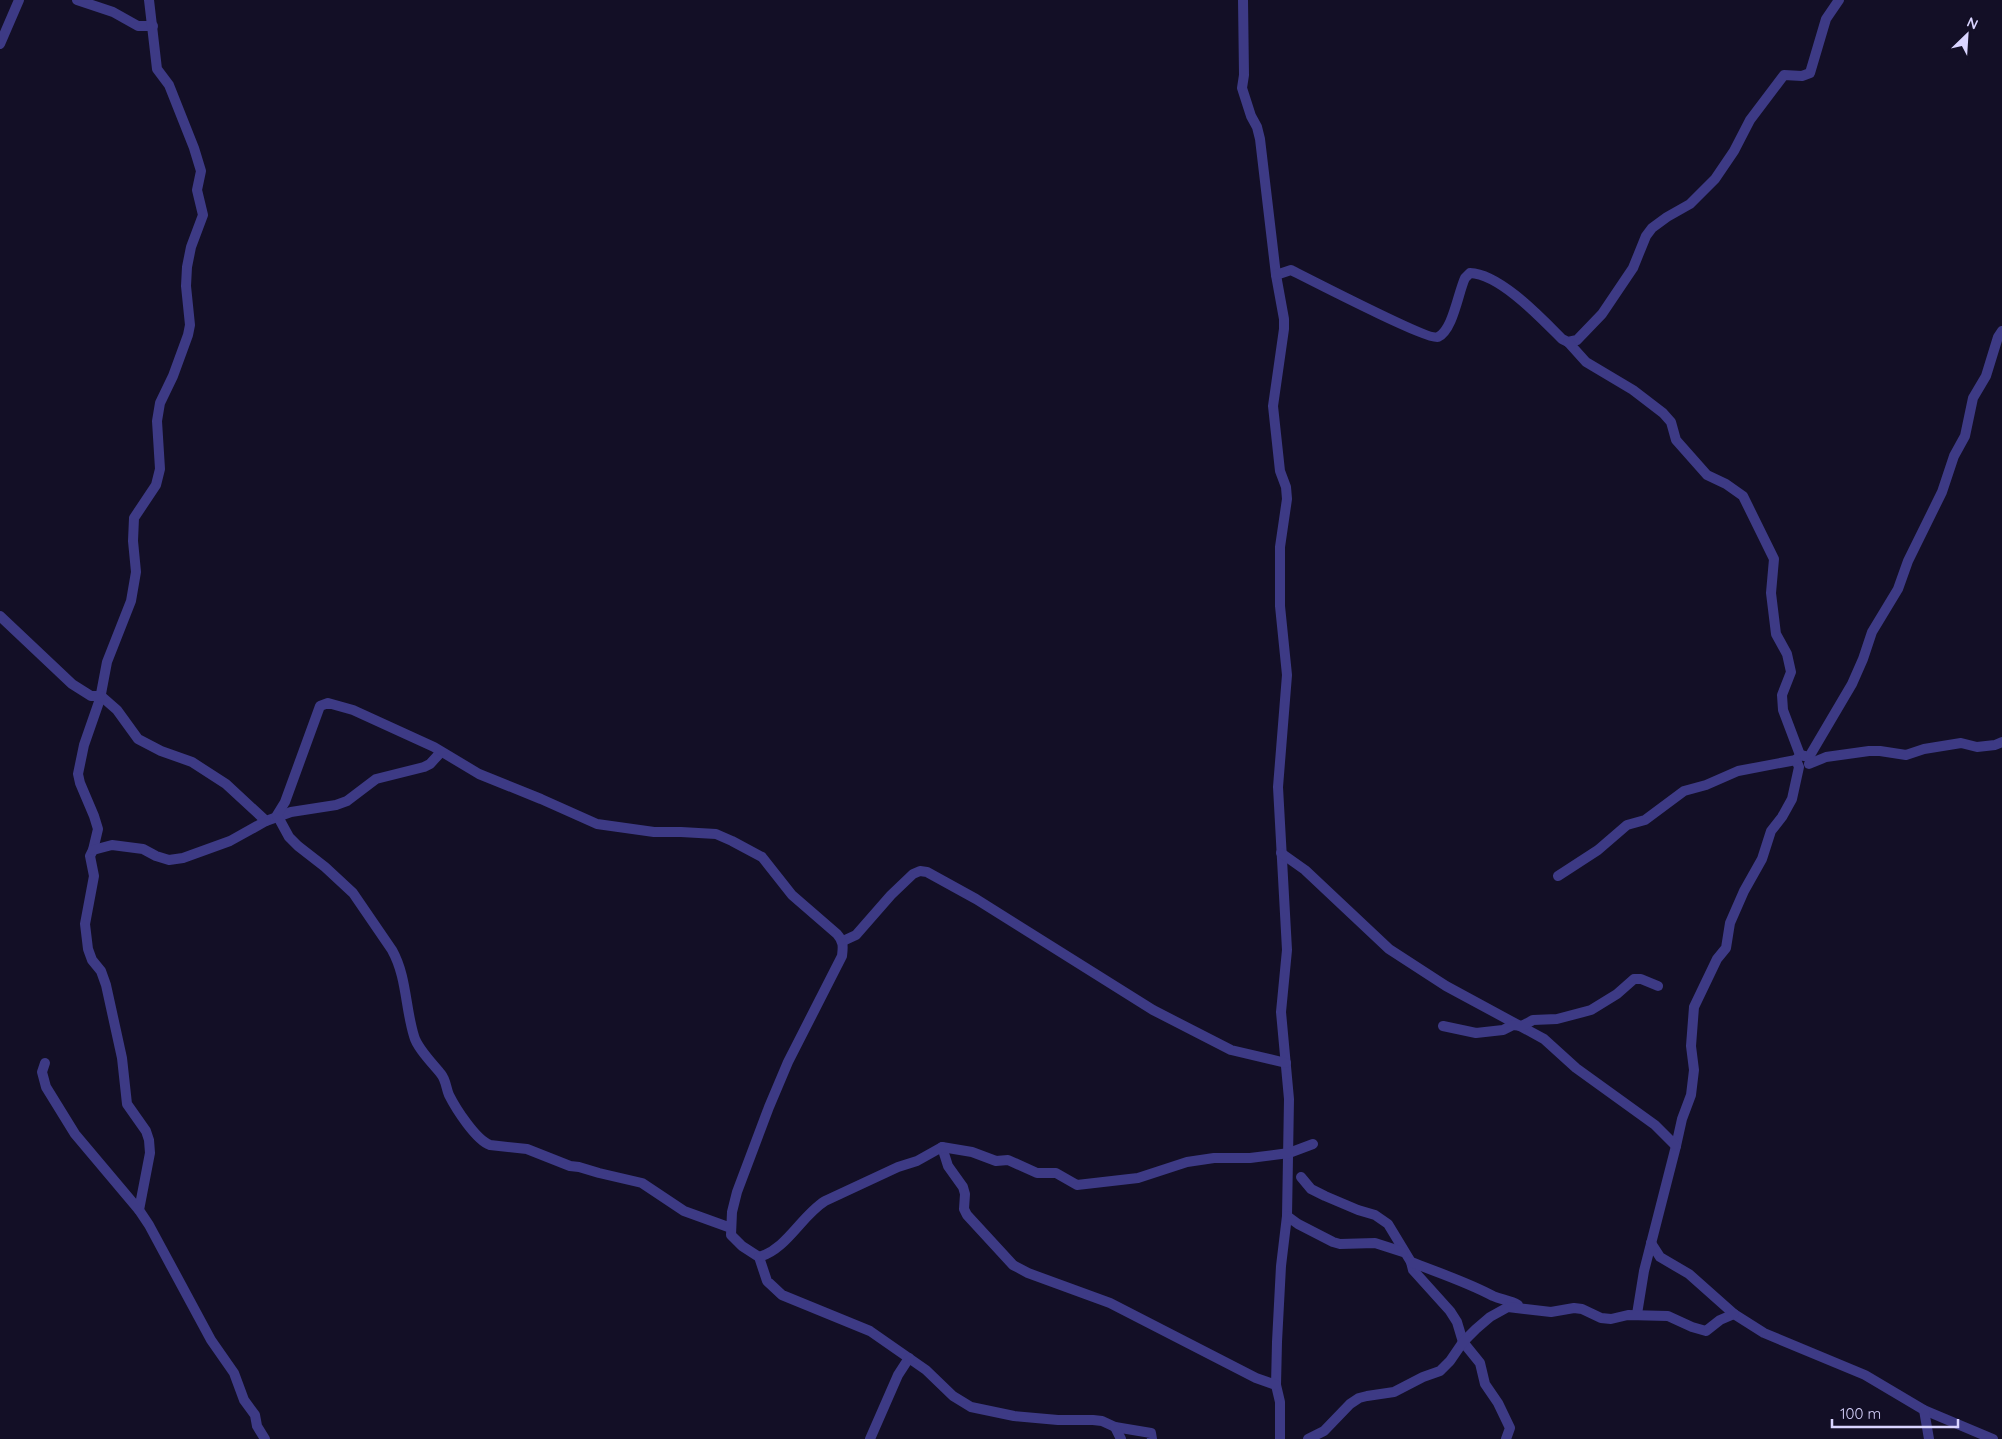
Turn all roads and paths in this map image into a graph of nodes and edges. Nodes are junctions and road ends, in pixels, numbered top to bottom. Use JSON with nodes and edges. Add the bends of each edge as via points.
{"nodes":[{"id":1,"x":19,"y":0,"type":"edge"},
{"id":2,"x":77,"y":0,"type":"edge"},
{"id":3,"x":149,"y":0,"type":"edge"},
{"id":4,"x":1243,"y":0,"type":"edge"},
{"id":5,"x":1839,"y":0,"type":"edge"},
{"id":6,"x":153,"y":26,"type":"junction"},
{"id":7,"x":0,"y":44,"type":"edge"},
{"id":8,"x":1276,"y":275,"type":"junction"},
{"id":9,"x":2002,"y":331,"type":"edge"},
{"id":10,"x":1568,"y":342,"type":"junction"},
{"id":11,"x":0,"y":616,"type":"edge"},
{"id":12,"x":101,"y":696,"type":"junction"},
{"id":13,"x":2002,"y":742,"type":"edge"},
{"id":14,"x":441,"y":752,"type":"junction"},
{"id":15,"x":1802,"y":761,"type":"junction"},
{"id":16,"x":277,"y":815,"type":"junction"},
{"id":17,"x":266,"y":821,"type":"junction"},
{"id":18,"x":93,"y":850,"type":"junction"},
{"id":19,"x":1281,"y":853,"type":"junction"},
{"id":20,"x":1558,"y":876,"type":"dead end"},
{"id":21,"x":843,"y":941,"type":"junction"},
{"id":22,"x":1658,"y":986,"type":"dead end"},
{"id":23,"x":1442,"y":1026,"type":"dead end"},
{"id":24,"x":1522,"y":1026,"type":"junction"},
{"id":25,"x":45,"y":1063,"type":"dead end"},
{"id":26,"x":1286,"y":1063,"type":"junction"},
{"id":27,"x":1313,"y":1144,"type":"dead end"},
{"id":28,"x":1676,"y":1146,"type":"junction"},
{"id":29,"x":942,"y":1147,"type":"junction"},
{"id":30,"x":1289,"y":1153,"type":"junction"},
{"id":31,"x":1301,"y":1177,"type":"dead end"},
{"id":32,"x":138,"y":1210,"type":"junction"},
{"id":33,"x":1287,"y":1216,"type":"junction"},
{"id":34,"x":731,"y":1228,"type":"junction"},
{"id":35,"x":1651,"y":1242,"type":"junction"},
{"id":36,"x":1403,"y":1252,"type":"junction"},
{"id":37,"x":759,"y":1257,"type":"junction"},
{"id":38,"x":1411,"y":1262,"type":"junction"},
{"id":39,"x":1522,"y":1307,"type":"junction"},
{"id":40,"x":1637,"y":1314,"type":"junction"},
{"id":41,"x":1734,"y":1314,"type":"junction"},
{"id":42,"x":1463,"y":1342,"type":"junction"},
{"id":43,"x":909,"y":1358,"type":"junction"},
{"id":44,"x":1276,"y":1385,"type":"junction"},
{"id":45,"x":1924,"y":1410,"type":"junction"},
{"id":46,"x":1115,"y":1427,"type":"junction"},
{"id":47,"x":1326,"y":1435,"type":"edge"},
{"id":48,"x":265,"y":1439,"type":"edge"},
{"id":49,"x":870,"y":1439,"type":"edge"},
{"id":50,"x":1121,"y":1439,"type":"edge"},
{"id":51,"x":1152,"y":1439,"type":"edge"},
{"id":52,"x":1280,"y":1439,"type":"edge"},
{"id":53,"x":1308,"y":1439,"type":"edge"},
{"id":54,"x":1506,"y":1439,"type":"edge"},
{"id":55,"x":1929,"y":1439,"type":"edge"},
{"id":56,"x":1993,"y":1439,"type":"edge"}],
"edges":[{"from":1,"to":7,"type":"street"},
{"from":2,"to":6,"type":"street","via":[[113,12],[138,26]]},
{"from":3,"to":6,"type":"street"},
{"from":4,"to":8,"type":"street","via":[[1242,88],[1258,127]]},
{"from":5,"to":10,"type":"street","via":[[1826,20],[1810,73],[1802,76],[1784,74],[1750,120],[1715,180],[1690,204],[1652,228],[1633,268],[1602,314],[1577,340]]},
{"from":6,"to":12,"type":"street","via":[[157,69],[175,99],[199,165],[201,174],[197,190],[203,215],[187,267],[188,335],[160,403],[157,421],[160,469],[156,485],[134,518],[134,585],[107,662]]},
{"from":8,"to":10,"type":"street","via":[[1291,270],[1408,328],[1438,337],[1448,327],[1464,278],[1476,273],[1514,294]]},
{"from":8,"to":19,"type":"street","via":[[1284,329],[1273,406],[1280,471],[1287,499],[1280,547],[1280,606],[1287,675],[1278,787]]},
{"from":9,"to":15,"type":"street","via":[[1986,376],[1973,398],[1965,436],[1898,589],[1872,632],[1852,684]]},
{"from":10,"to":15,"type":"street","via":[[1586,362],[1633,390],[1663,413],[1671,422],[1676,440],[1707,475],[1743,496],[1774,559],[1771,593],[1776,634],[1787,654],[1791,672],[1782,695],[1782,710]]},
{"from":11,"to":12,"type":"street","via":[[72,684],[91,696]]},
{"from":12,"to":17,"type":"street","via":[[117,710],[138,739],[192,762],[226,784]]},
{"from":12,"to":18,"type":"street","via":[[78,774],[98,829]]},
{"from":13,"to":15,"type":"street","via":[[1977,747],[1961,743],[1906,755],[1869,751]]},
{"from":14,"to":16,"type":"street","via":[[424,767],[376,779],[347,801]]},
{"from":14,"to":16,"type":"street","via":[[353,710],[322,704],[285,802]]},
{"from":14,"to":21,"type":"street","via":[[479,774],[597,824],[654,832],[716,834],[732,841],[762,857],[792,894]]},
{"from":15,"to":20,"type":"street","via":[[1738,771],[1684,792],[1645,820],[1627,825],[1598,850]]},
{"from":15,"to":28,"type":"street","via":[[1792,799],[1771,831],[1762,859],[1730,923],[1726,948],[1717,959],[1694,1006],[1691,1095]]},
{"from":16,"to":17,"type":"street"},
{"from":16,"to":34,"type":"street","via":[[294,842],[353,893],[392,950],[402,976],[414,1038],[442,1075],[450,1096],[474,1134],[490,1145],[527,1149],[570,1166],[642,1183],[684,1211]]},
{"from":17,"to":18,"type":"street","via":[[230,840],[183,858],[168,860],[143,849],[112,845]]},
{"from":18,"to":32,"type":"street","via":[[90,856],[94,876],[85,931],[92,960],[106,985],[122,1058],[127,1104],[149,1140],[150,1153]]},
{"from":19,"to":24,"type":"street","via":[[1305,870],[1389,949],[1446,986]]},
{"from":19,"to":26,"type":"street","via":[[1287,935],[1281,1002]]},
{"from":21,"to":26,"type":"street","via":[[856,935],[913,874],[927,872],[1153,1010],[1231,1050]]},
{"from":21,"to":34,"type":"street","via":[[842,956],[769,1107],[737,1192]]},
{"from":22,"to":24,"type":"street","via":[[1634,979],[1591,1010],[1557,1019],[1533,1020]]},
{"from":23,"to":24,"type":"street","via":[[1476,1033]]},
{"from":24,"to":28,"type":"street","via":[[1544,1039],[1576,1068],[1655,1125]]},
{"from":25,"to":32,"type":"street","via":[[42,1072],[46,1087],[75,1134]]},
{"from":26,"to":30,"type":"street"},
{"from":27,"to":30,"type":"street"},
{"from":28,"to":35,"type":"street"},
{"from":29,"to":30,"type":"street","via":[[1008,1160],[1037,1173],[1056,1173],[1077,1185],[1138,1178],[1187,1162]]},
{"from":29,"to":37,"type":"street","via":[[825,1201],[814,1208],[774,1250]]},
{"from":29,"to":44,"type":"street","via":[[948,1166],[963,1187],[967,1215],[1014,1265],[1110,1303],[1207,1354]]},
{"from":30,"to":33,"type":"street"},
{"from":31,"to":36,"type":"street","via":[[1325,1196],[1375,1215],[1388,1224]]},
{"from":32,"to":48,"type":"street","via":[[211,1340],[234,1373]]},
{"from":33,"to":36,"type":"street","via":[[1333,1242],[1375,1243]]},
{"from":33,"to":44,"type":"street","via":[[1281,1266]]},
{"from":34,"to":37,"type":"street","via":[[734,1240]]},
{"from":35,"to":40,"type":"street"},
{"from":35,"to":41,"type":"street","via":[[1660,1256],[1690,1274]]},
{"from":36,"to":38,"type":"street"},
{"from":37,"to":43,"type":"street","via":[[767,1281],[782,1295],[870,1331]]},
{"from":38,"to":39,"type":"street"},
{"from":38,"to":42,"type":"street","via":[[1414,1270],[1450,1311]]},
{"from":39,"to":40,"type":"street","via":[[1551,1312],[1582,1309],[1601,1318]]},
{"from":39,"to":42,"type":"street","via":[[1499,1311]]},
{"from":40,"to":41,"type":"street","via":[[1668,1316],[1706,1331]]},
{"from":41,"to":45,"type":"street","via":[[1782,1342],[1865,1375]]},
{"from":42,"to":47,"type":"street","via":[[1440,1371],[1394,1392],[1359,1398],[1350,1404]]},
{"from":42,"to":54,"type":"street","via":[[1480,1363],[1485,1384],[1510,1428]]},
{"from":43,"to":46,"type":"street","via":[[953,1396],[971,1407],[1014,1416],[1102,1421]]},
{"from":43,"to":49,"type":"street","via":[[898,1375]]},
{"from":44,"to":52,"type":"street","via":[[1280,1402]]},
{"from":45,"to":55,"type":"street"},
{"from":45,"to":56,"type":"street"},
{"from":46,"to":50,"type":"street"},
{"from":46,"to":51,"type":"street","via":[[1151,1433]]},
{"from":47,"to":53,"type":"street"}]}
